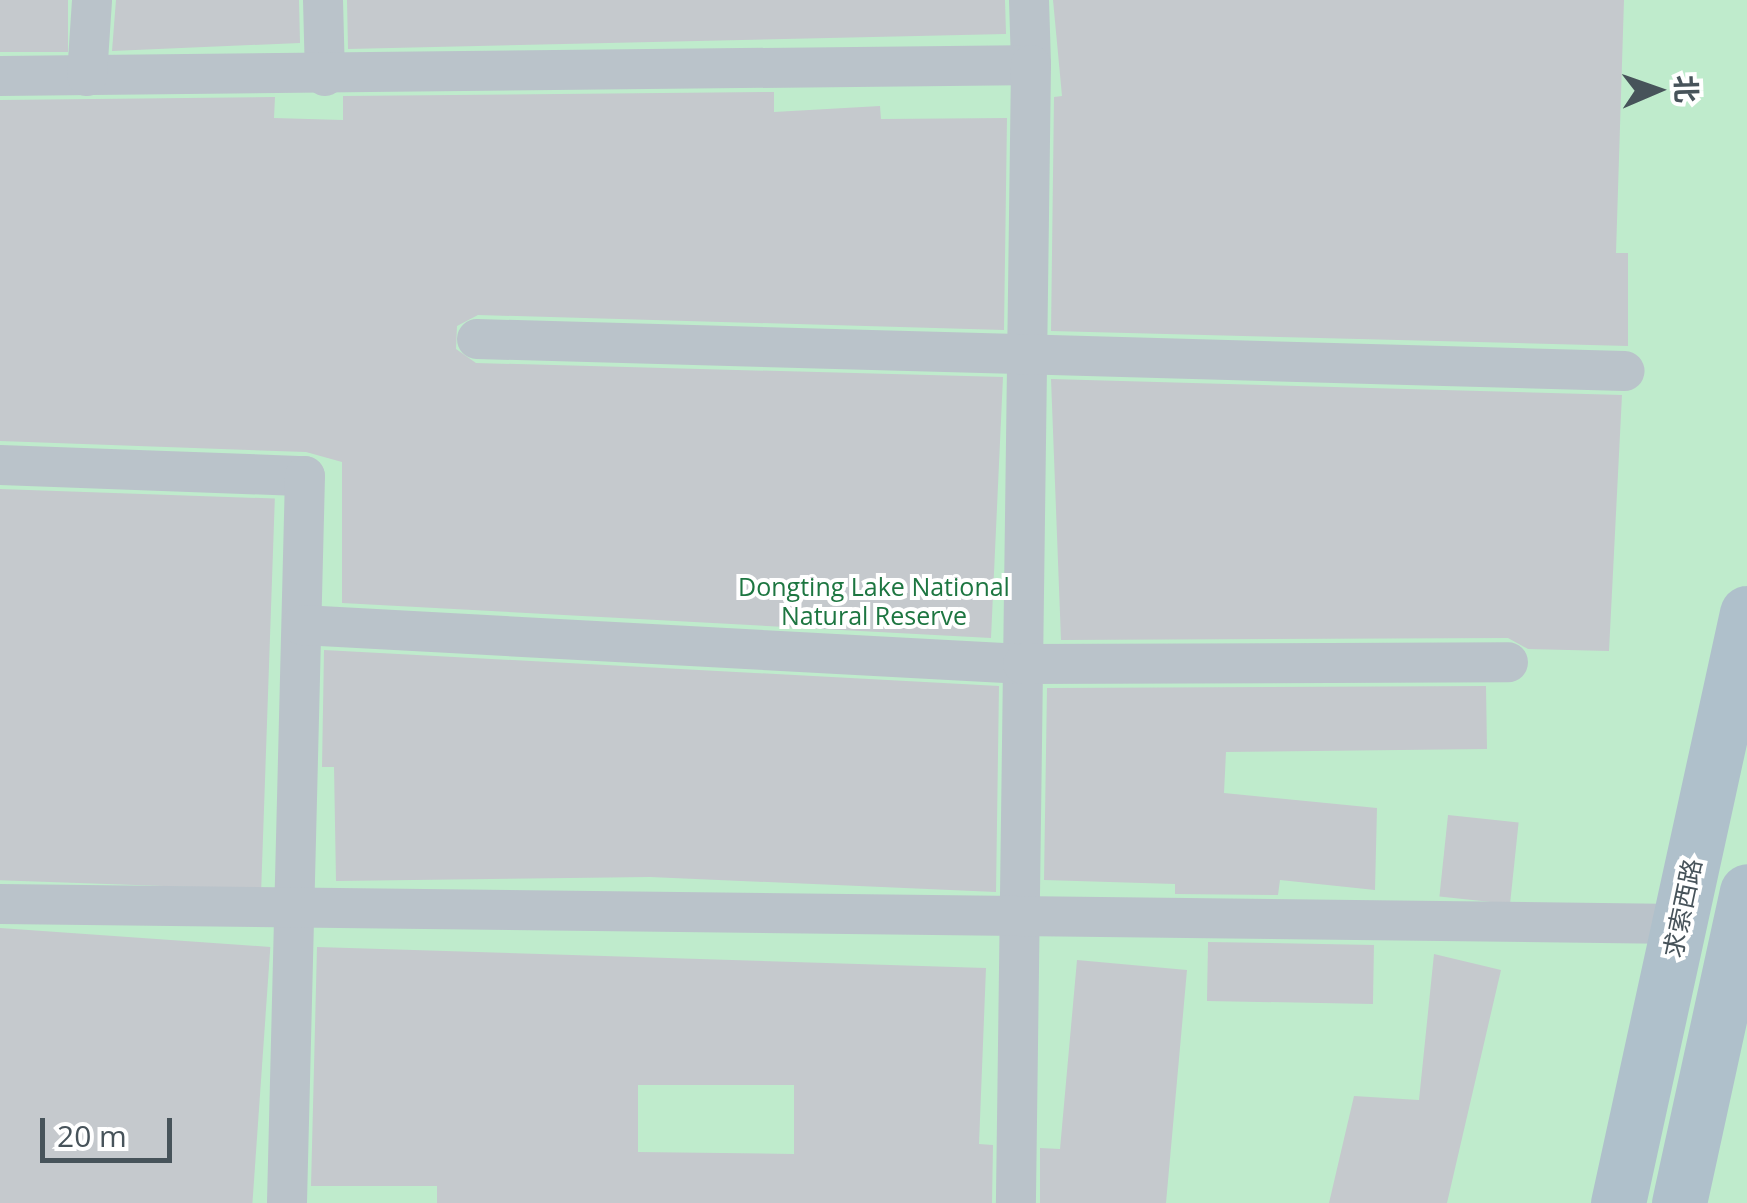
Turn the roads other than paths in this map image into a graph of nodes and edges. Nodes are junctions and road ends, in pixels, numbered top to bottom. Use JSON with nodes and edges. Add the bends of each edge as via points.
{"nodes":[{"id":1,"x":92,"y":0,"type":"edge"},
{"id":2,"x":323,"y":0,"type":"edge"},
{"id":3,"x":1029,"y":0,"type":"edge"},
{"id":4,"x":1030,"y":65,"type":"junction"},
{"id":5,"x":0,"y":76,"type":"edge"},
{"id":6,"x":87,"y":76,"type":"junction"},
{"id":7,"x":325,"y":76,"type":"junction"},
{"id":8,"x":477,"y":339,"type":"dead end"},
{"id":9,"x":1030,"y":350,"type":"junction"},
{"id":10,"x":1626,"y":370,"type":"dead end"},
{"id":11,"x":0,"y":465,"type":"edge"},
{"id":12,"x":1747,"y":613,"type":"edge"},
{"id":13,"x":302,"y":625,"type":"junction"},
{"id":14,"x":1508,"y":662,"type":"dead end"},
{"id":15,"x":1023,"y":664,"type":"junction"},
{"id":16,"x":1747,"y":891,"type":"edge"},
{"id":17,"x":0,"y":904,"type":"edge"},
{"id":18,"x":298,"y":907,"type":"junction"},
{"id":19,"x":1026,"y":916,"type":"junction"},
{"id":20,"x":1679,"y":924,"type":"junction"},
{"id":21,"x":286,"y":1203,"type":"edge"},
{"id":22,"x":1016,"y":1203,"type":"edge"},
{"id":23,"x":1618,"y":1203,"type":"edge"},
{"id":24,"x":1679,"y":1203,"type":"edge"}],
"edges":[{"from":1,"to":6,"type":"street"},
{"from":2,"to":7,"type":"street"},
{"from":3,"to":4,"type":"street"},
{"from":4,"to":7,"type":"street"},
{"from":4,"to":9,"type":"street"},
{"from":5,"to":6,"type":"street"},
{"from":6,"to":7,"type":"street"},
{"from":8,"to":9,"type":"street"},
{"from":9,"to":10,"type":"street"},
{"from":9,"to":15,"type":"street"},
{"from":11,"to":13,"type":"street","via":[[304,476]]},
{"from":12,"to":20,"type":"main road","name":"求索西路"},
{"from":13,"to":15,"type":"street"},
{"from":13,"to":18,"type":"street"},
{"from":14,"to":15,"type":"street"},
{"from":15,"to":19,"type":"street"},
{"from":16,"to":24,"type":"main road"},
{"from":17,"to":18,"type":"street"},
{"from":18,"to":19,"type":"street"},
{"from":18,"to":21,"type":"street"},
{"from":19,"to":20,"type":"street"},
{"from":19,"to":22,"type":"street"},
{"from":20,"to":23,"type":"main road","name":"求索西路"}]}
